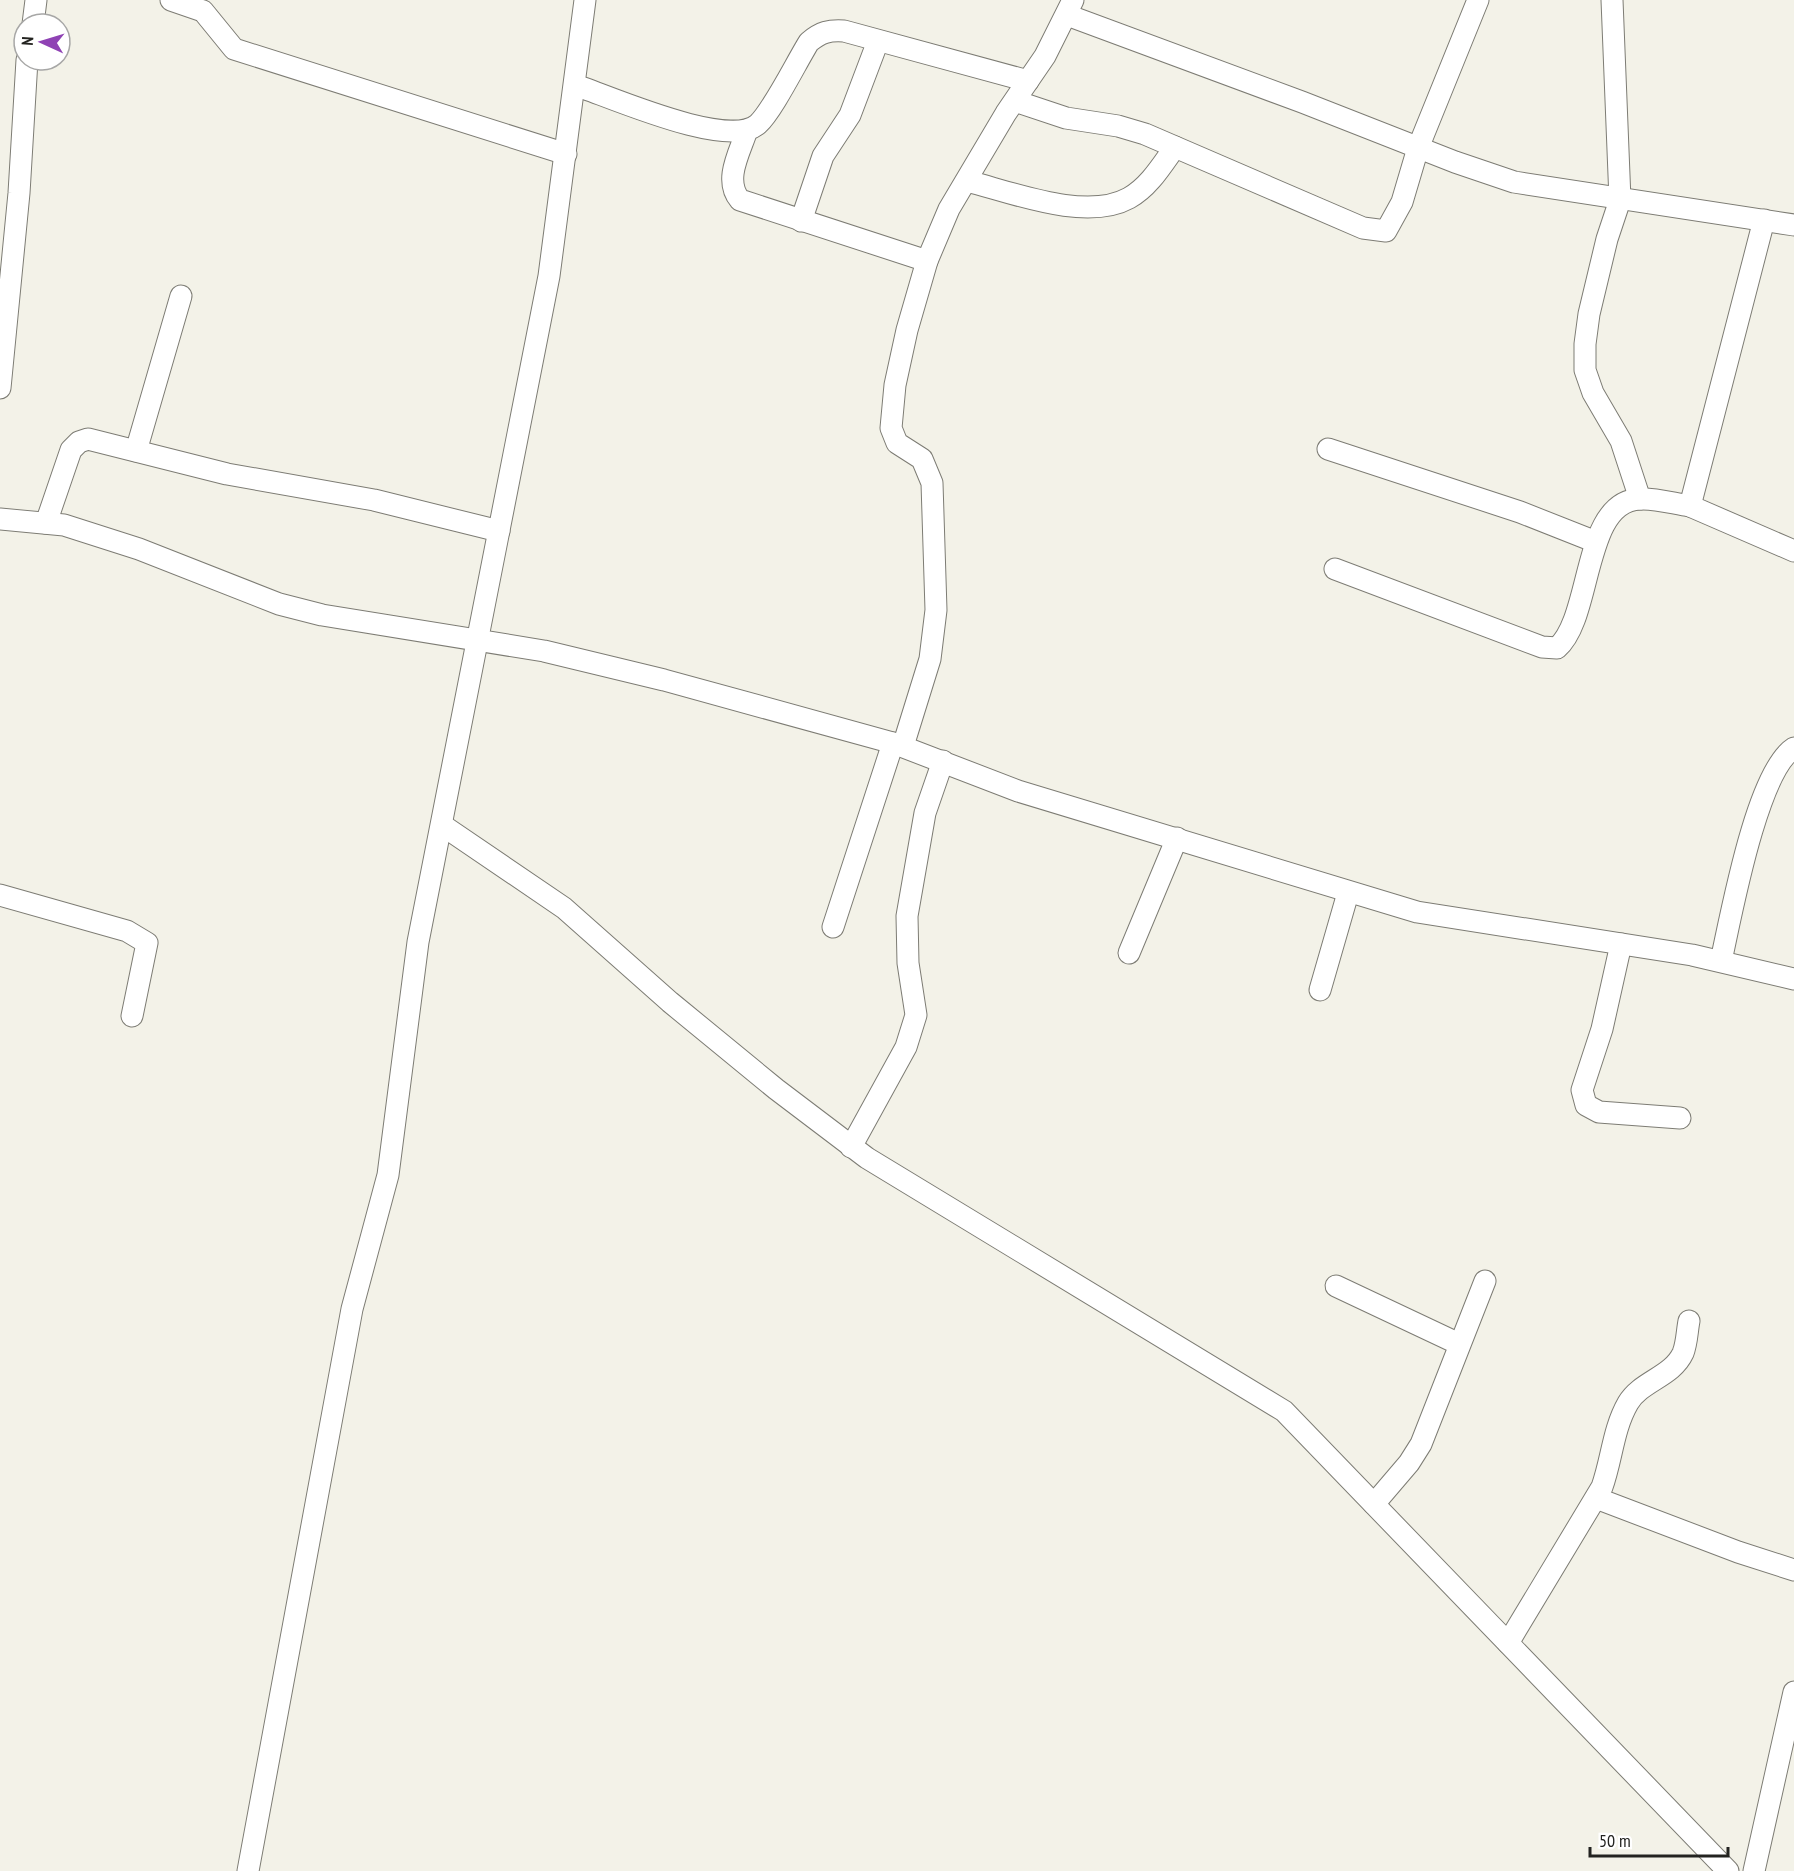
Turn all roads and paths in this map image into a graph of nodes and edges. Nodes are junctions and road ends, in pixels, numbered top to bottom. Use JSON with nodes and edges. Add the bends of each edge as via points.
{"nodes":[{"id":1,"x":171,"y":0,"type":"edge"},
{"id":2,"x":585,"y":0,"type":"edge"},
{"id":3,"x":1478,"y":0,"type":"edge"},
{"id":4,"x":1612,"y":0,"type":"edge"},
{"id":5,"x":1070,"y":8,"type":"edge"},
{"id":6,"x":878,"y":41,"type":"junction"},
{"id":7,"x":26,"y":72,"type":"edge"},
{"id":8,"x":1028,"y":81,"type":"junction"},
{"id":9,"x":575,"y":85,"type":"junction"},
{"id":10,"x":1015,"y":101,"type":"junction"},
{"id":11,"x":747,"y":130,"type":"junction"},
{"id":12,"x":1174,"y":147,"type":"junction"},
{"id":13,"x":1419,"y":148,"type":"junction"},
{"id":14,"x":566,"y":154,"type":"junction"},
{"id":15,"x":967,"y":181,"type":"junction"},
{"id":16,"x":1620,"y":200,"type":"junction"},
{"id":17,"x":801,"y":220,"type":"junction"},
{"id":18,"x":1764,"y":220,"type":"junction"},
{"id":19,"x":1794,"y":225,"type":"edge"},
{"id":20,"x":927,"y":261,"type":"junction"},
{"id":21,"x":180,"y":296,"type":"dead end"},
{"id":22,"x":0,"y":388,"type":"edge"},
{"id":23,"x":1328,"y":449,"type":"dead end"},
{"id":24,"x":136,"y":451,"type":"junction"},
{"id":25,"x":1640,"y":499,"type":"junction"},
{"id":26,"x":1690,"y":506,"type":"junction"},
{"id":27,"x":0,"y":519,"type":"edge"},
{"id":28,"x":46,"y":523,"type":"junction"},
{"id":29,"x":499,"y":531,"type":"junction"},
{"id":30,"x":1596,"y":542,"type":"junction"},
{"id":31,"x":1794,"y":551,"type":"edge"},
{"id":32,"x":1335,"y":569,"type":"dead end"},
{"id":33,"x":478,"y":639,"type":"junction"},
{"id":34,"x":898,"y":744,"type":"junction"},
{"id":35,"x":1794,"y":748,"type":"edge"},
{"id":36,"x":943,"y":761,"type":"junction"},
{"id":37,"x":442,"y":825,"type":"junction"},
{"id":38,"x":1177,"y":838,"type":"junction"},
{"id":39,"x":1348,"y":893,"type":"junction"},
{"id":40,"x":0,"y":895,"type":"edge"},
{"id":41,"x":833,"y":927,"type":"dead end"},
{"id":42,"x":1621,"y":944,"type":"junction"},
{"id":43,"x":1129,"y":953,"type":"dead end"},
{"id":44,"x":1721,"y":961,"type":"junction"},
{"id":45,"x":1794,"y":979,"type":"edge"},
{"id":46,"x":1320,"y":990,"type":"dead end"},
{"id":47,"x":132,"y":1016,"type":"dead end"},
{"id":48,"x":1680,"y":1118,"type":"dead end"},
{"id":49,"x":851,"y":1147,"type":"junction"},
{"id":50,"x":1485,"y":1281,"type":"dead end"},
{"id":51,"x":1336,"y":1286,"type":"dead end"},
{"id":52,"x":1689,"y":1321,"type":"dead end"},
{"id":53,"x":1459,"y":1344,"type":"junction"},
{"id":54,"x":1596,"y":1498,"type":"junction"},
{"id":55,"x":1374,"y":1504,"type":"junction"},
{"id":56,"x":1794,"y":1570,"type":"edge"},
{"id":57,"x":1508,"y":1643,"type":"junction"},
{"id":58,"x":1794,"y":1692,"type":"edge"},
{"id":59,"x":248,"y":1871,"type":"edge"},
{"id":60,"x":1728,"y":1871,"type":"edge"},
{"id":61,"x":1754,"y":1871,"type":"edge"}],
"edges":[{"from":1,"to":14,"type":"street","via":[[203,11],[234,49]]},
{"from":2,"to":9,"type":"street"},
{"from":3,"to":13,"type":"street"},
{"from":4,"to":16,"type":"street"},
{"from":5,"to":8,"type":"street"},
{"from":5,"to":13,"type":"street"},
{"from":6,"to":8,"type":"street"},
{"from":6,"to":11,"type":"street","via":[[844,31],[820,33],[809,42],[758,124]]},
{"from":6,"to":17,"type":"street","via":[[850,115],[823,156]]},
{"from":7,"to":22,"type":"street"},
{"from":8,"to":10,"type":"street"},
{"from":9,"to":11,"type":"street","via":[[696,127],[734,133]]},
{"from":9,"to":14,"type":"street"},
{"from":10,"to":12,"type":"street","via":[[1066,118],[1145,134]]},
{"from":10,"to":15,"type":"street"},
{"from":11,"to":17,"type":"street","via":[[731,183],[733,192],[749,205]]},
{"from":12,"to":13,"type":"street","via":[[1375,232],[1386,231],[1393,221]]},
{"from":12,"to":15,"type":"street","via":[[1142,189],[1128,199],[1095,207],[1053,203]]},
{"from":13,"to":16,"type":"street","via":[[1515,182]]},
{"from":14,"to":29,"type":"street","via":[[549,276]]},
{"from":15,"to":20,"type":"street","via":[[949,210]]},
{"from":16,"to":18,"type":"street","via":[[1659,202]]},
{"from":16,"to":25,"type":"street","via":[[1589,314],[1585,370],[1593,393],[1630,461]]},
{"from":17,"to":20,"type":"street"},
{"from":18,"to":19,"type":"street"},
{"from":18,"to":26,"type":"street"},
{"from":20,"to":34,"type":"street","via":[[895,386],[891,428],[897,442],[922,459],[932,483],[934,636],[923,687]]},
{"from":21,"to":24,"type":"street"},
{"from":23,"to":30,"type":"street","via":[[1520,512]]},
{"from":24,"to":28,"type":"street","via":[[88,439],[79,442],[71,450]]},
{"from":24,"to":29,"type":"street","via":[[227,474],[374,500]]},
{"from":25,"to":26,"type":"street"},
{"from":25,"to":30,"type":"street","via":[[1621,503]]},
{"from":26,"to":31,"type":"street"},
{"from":27,"to":28,"type":"street"},
{"from":28,"to":33,"type":"street","via":[[129,546],[279,604],[347,620]]},
{"from":29,"to":33,"type":"street"},
{"from":30,"to":32,"type":"street","via":[[1574,626],[1557,648],[1542,646]]},
{"from":33,"to":34,"type":"street","via":[[598,663]]},
{"from":33,"to":37,"type":"street"},
{"from":34,"to":36,"type":"street"},
{"from":34,"to":41,"type":"street"},
{"from":35,"to":44,"type":"street","via":[[1785,753],[1779,764],[1756,820]]},
{"from":36,"to":38,"type":"street","via":[[1018,791]]},
{"from":36,"to":49,"type":"street","via":[[925,813],[907,916],[908,963],[916,1015],[906,1047]]},
{"from":37,"to":49,"type":"street","via":[[564,908],[670,1002]]},
{"from":37,"to":59,"type":"street","via":[[418,942],[388,1175],[352,1309]]},
{"from":38,"to":39,"type":"street"},
{"from":38,"to":43,"type":"street"},
{"from":39,"to":42,"type":"street","via":[[1417,912]]},
{"from":39,"to":46,"type":"street"},
{"from":40,"to":47,"type":"street","via":[[127,931],[147,943]]},
{"from":42,"to":44,"type":"street"},
{"from":42,"to":48,"type":"street","via":[[1602,1029],[1582,1090],[1586,1105],[1599,1112]]},
{"from":44,"to":45,"type":"street"},
{"from":49,"to":55,"type":"street","via":[[1284,1411]]},
{"from":50,"to":53,"type":"street"},
{"from":51,"to":53,"type":"street"},
{"from":52,"to":54,"type":"street","via":[[1683,1352],[1674,1366],[1629,1401]]},
{"from":53,"to":55,"type":"street","via":[[1421,1444]]},
{"from":54,"to":56,"type":"street"},
{"from":54,"to":57,"type":"street"},
{"from":55,"to":57,"type":"street"},
{"from":57,"to":60,"type":"street"},
{"from":58,"to":61,"type":"street"}]}
